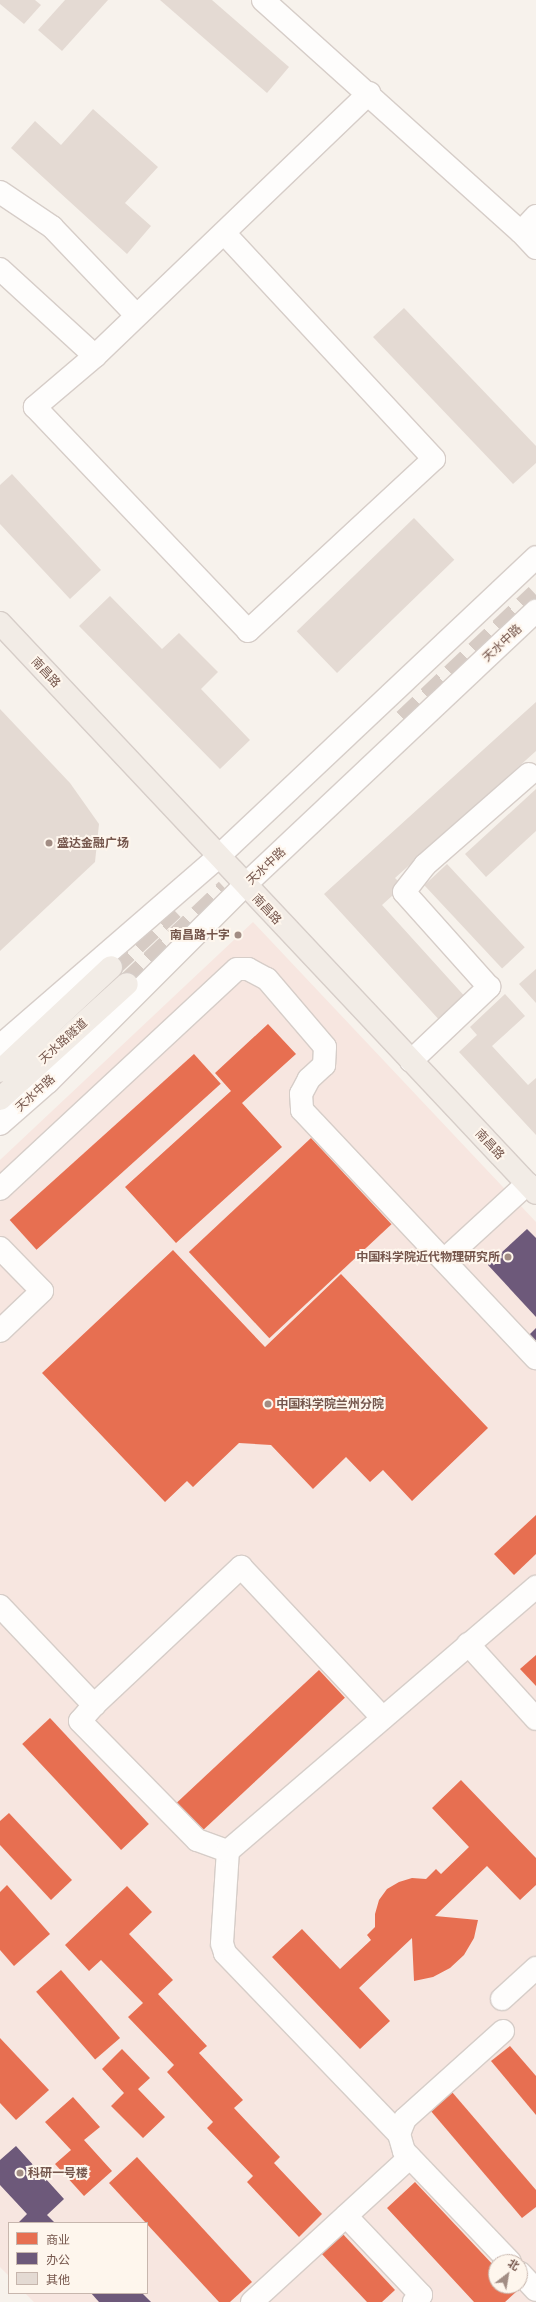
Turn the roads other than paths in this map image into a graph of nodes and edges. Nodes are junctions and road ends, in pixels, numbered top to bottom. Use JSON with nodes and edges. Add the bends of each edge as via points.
{"nodes":[{"id":1,"x":263,"y":0,"type":"edge"},
{"id":2,"x":369,"y":93,"type":"junction"},
{"id":3,"x":0,"y":192,"type":"edge"},
{"id":4,"x":536,"y":216,"type":"edge"},
{"id":5,"x":521,"y":232,"type":"junction"},
{"id":6,"x":225,"y":234,"type":"junction"},
{"id":7,"x":536,"y":248,"type":"edge"},
{"id":8,"x":0,"y":269,"type":"edge"},
{"id":9,"x":136,"y":315,"type":"junction"},
{"id":10,"x":95,"y":356,"type":"junction"},
{"id":11,"x":536,"y":557,"type":"edge"},
{"id":12,"x":536,"y":611,"type":"edge"},
{"id":13,"x":0,"y":623,"type":"edge"},
{"id":14,"x":529,"y":774,"type":"dead end"},
{"id":15,"x":218,"y":857,"type":"junction"},
{"id":16,"x":245,"y":885,"type":"junction"},
{"id":17,"x":111,"y":967,"type":"tunnel mouth"},
{"id":18,"x":126,"y":984,"type":"tunnel mouth"},
{"id":19,"x":0,"y":1046,"type":"edge"},
{"id":20,"x":411,"y":1061,"type":"junction"},
{"id":21,"x":0,"y":1071,"type":"edge"},
{"id":22,"x":0,"y":1099,"type":"edge"},
{"id":23,"x":0,"y":1124,"type":"edge"},
{"id":24,"x":532,"y":1188,"type":"edge"},
{"id":25,"x":0,"y":1189,"type":"edge"},
{"id":26,"x":0,"y":1248,"type":"edge"},
{"id":27,"x":444,"y":1260,"type":"junction"},
{"id":28,"x":0,"y":1331,"type":"edge"},
{"id":29,"x":536,"y":1358,"type":"edge"},
{"id":30,"x":536,"y":1587,"type":"edge"},
{"id":31,"x":0,"y":1606,"type":"edge"},
{"id":32,"x":468,"y":1644,"type":"junction"},
{"id":33,"x":94,"y":1705,"type":"junction"},
{"id":34,"x":383,"y":1718,"type":"junction"},
{"id":35,"x":536,"y":1719,"type":"edge"},
{"id":36,"x":228,"y":1851,"type":"junction"},
{"id":37,"x":536,"y":1968,"type":"edge"},
{"id":38,"x":502,"y":1998,"type":"dead end"},
{"id":39,"x":503,"y":2032,"type":"dead end"},
{"id":40,"x":399,"y":2134,"type":"junction"},
{"id":41,"x":410,"y":2157,"type":"junction"},
{"id":42,"x":346,"y":2216,"type":"junction"},
{"id":43,"x":502,"y":2254,"type":"edge"},
{"id":44,"x":528,"y":2282,"type":"edge"},
{"id":45,"x":536,"y":2290,"type":"edge"},
{"id":46,"x":252,"y":2302,"type":"edge"},
{"id":47,"x":414,"y":2302,"type":"edge"}],
"edges":[{"from":1,"to":2,"type":"street"},
{"from":2,"to":5,"type":"street"},
{"from":2,"to":6,"type":"street"},
{"from":3,"to":9,"type":"street","via":[[52,227]]},
{"from":4,"to":5,"type":"street"},
{"from":5,"to":7,"type":"street"},
{"from":6,"to":9,"type":"street"},
{"from":6,"to":10,"type":"street","via":[[434,459],[248,631],[35,407]]},
{"from":8,"to":10,"type":"street"},
{"from":9,"to":10,"type":"street"},
{"from":11,"to":15,"type":"street"},
{"from":12,"to":16,"type":"street","name":"天水中路"},
{"from":13,"to":15,"type":"main road","name":"南昌路"},
{"from":14,"to":20,"type":"street","via":[[425,865],[404,892],[489,987]]},
{"from":15,"to":16,"type":"main road","name":"南昌路"},
{"from":15,"to":19,"type":"street"},
{"from":16,"to":20,"type":"main road","name":"南昌路"},
{"from":16,"to":23,"type":"street","name":"天水中路","via":[[48,1082]]},
{"from":17,"to":21,"type":"main road","name":"天水路隧道"},
{"from":18,"to":22,"type":"main road","name":"天水路隧道"},
{"from":20,"to":24,"type":"main road","name":"南昌路"},
{"from":24,"to":27,"type":"street"},
{"from":25,"to":27,"type":"street","via":[[236,969],[248,969],[267,979],[325,1047],[324,1065],[309,1079],[301,1094],[302,1110]]},
{"from":26,"to":28,"type":"street","via":[[42,1291]]},
{"from":27,"to":29,"type":"street"},
{"from":30,"to":32,"type":"street"},
{"from":31,"to":33,"type":"street"},
{"from":32,"to":34,"type":"street"},
{"from":32,"to":35,"type":"street"},
{"from":33,"to":34,"type":"street","via":[[241,1567]]},
{"from":33,"to":36,"type":"street","via":[[80,1721],[197,1840]]},
{"from":34,"to":36,"type":"street"},
{"from":36,"to":40,"type":"street","via":[[222,1943],[225,1953]]},
{"from":37,"to":38,"type":"street"},
{"from":39,"to":40,"type":"street","via":[[405,2119]]},
{"from":40,"to":41,"type":"street","via":[[404,2151]]},
{"from":41,"to":42,"type":"street"},
{"from":41,"to":43,"type":"street"},
{"from":42,"to":46,"type":"street"},
{"from":42,"to":47,"type":"street","via":[[422,2295]]},
{"from":44,"to":45,"type":"street"}]}
